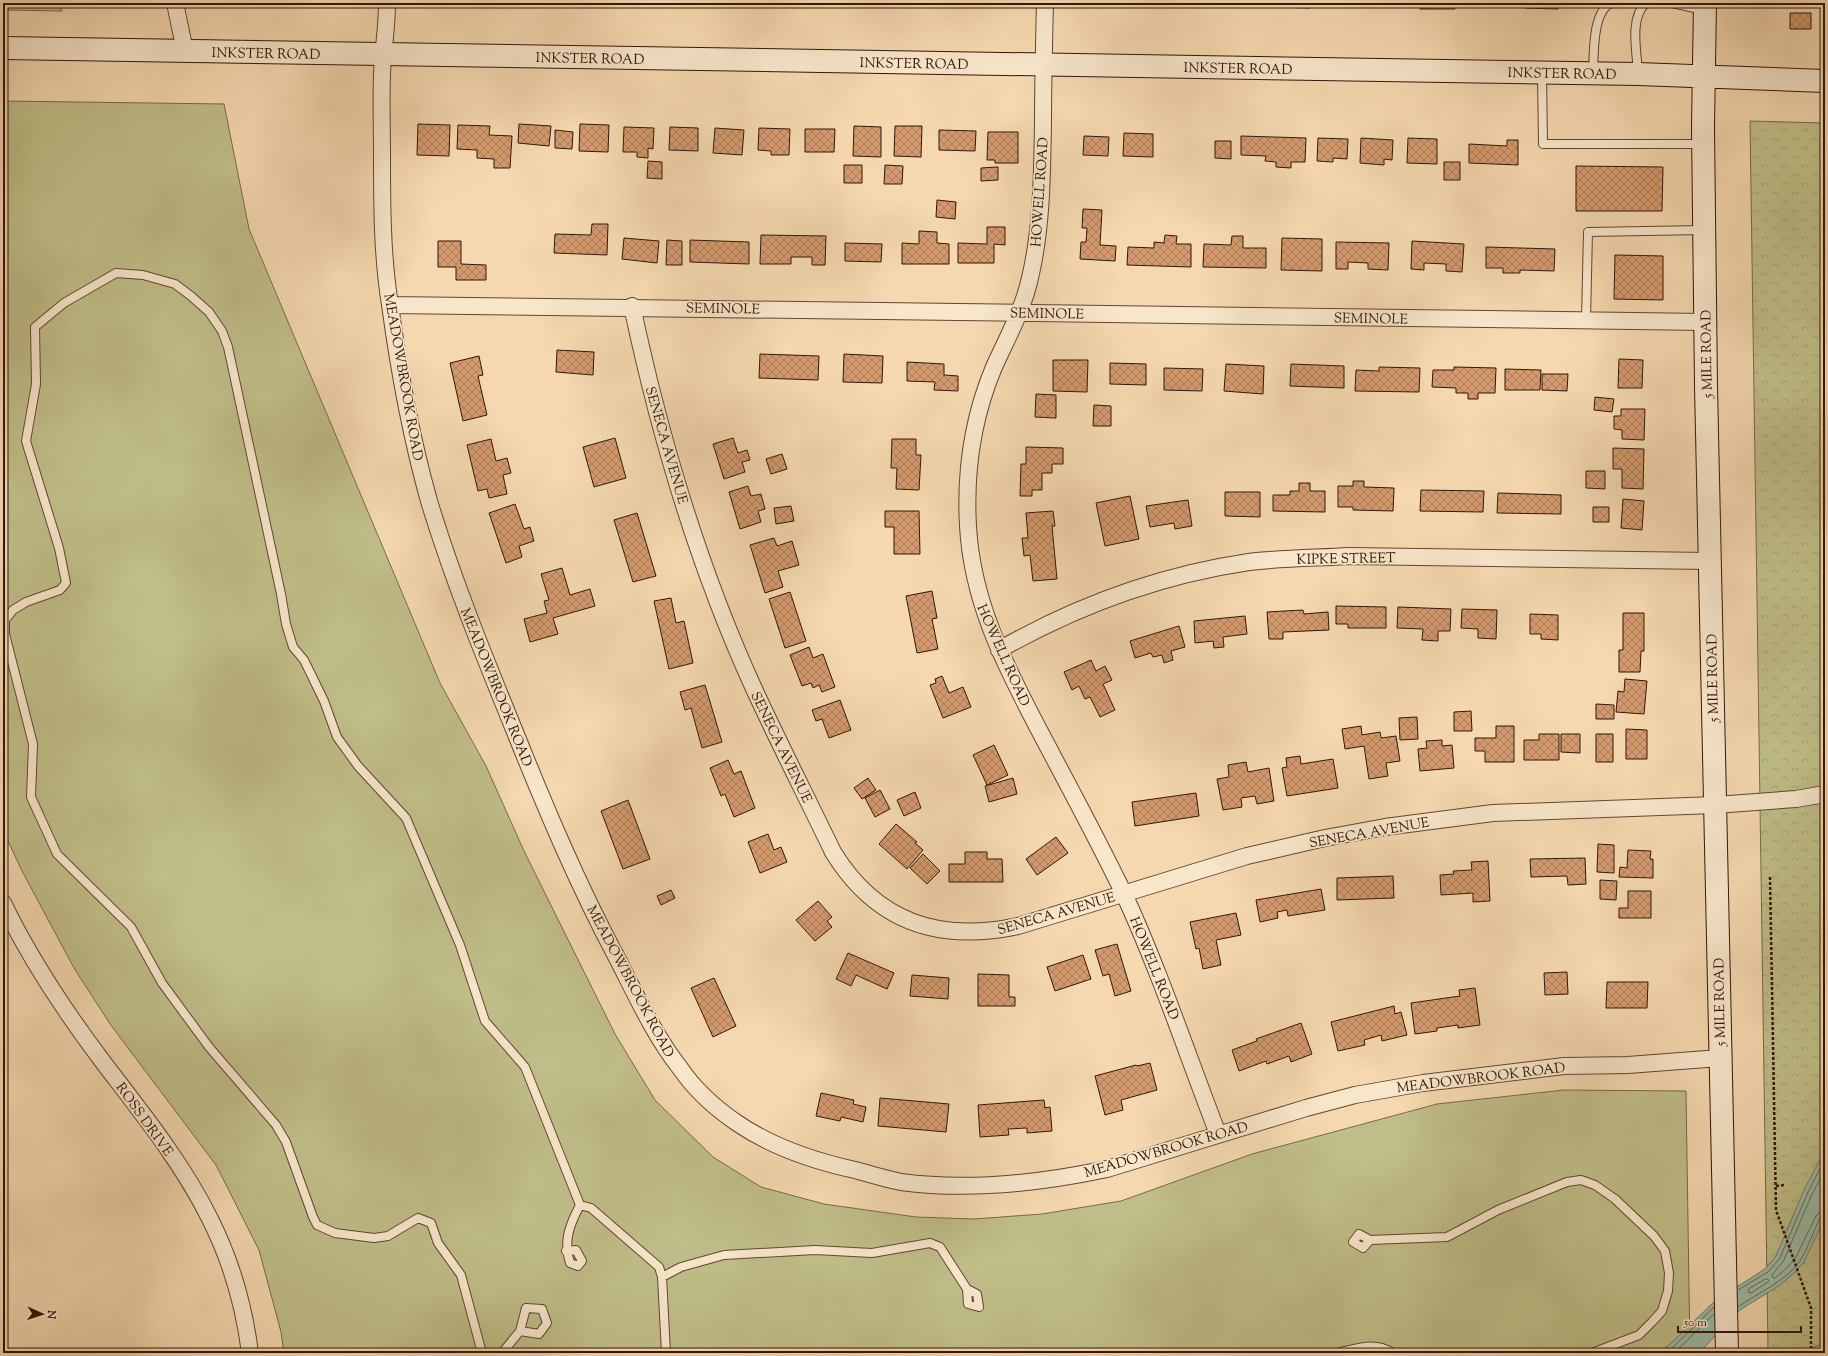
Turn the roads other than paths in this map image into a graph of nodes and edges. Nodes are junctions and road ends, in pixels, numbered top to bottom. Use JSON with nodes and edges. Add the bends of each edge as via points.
{"nodes":[{"id":1,"x":175,"y":3,"type":"edge"},
{"id":2,"x":387,"y":3,"type":"edge"},
{"id":3,"x":1045,"y":3,"type":"edge"},
{"id":4,"x":1611,"y":3,"type":"edge"},
{"id":5,"x":1646,"y":3,"type":"edge"},
{"id":6,"x":1672,"y":3,"type":"edge"},
{"id":7,"x":1705,"y":6,"type":"edge"},
{"id":8,"x":3,"y":48,"type":"edge"},
{"id":9,"x":186,"y":51,"type":"junction"},
{"id":10,"x":383,"y":55,"type":"junction"},
{"id":11,"x":1044,"y":65,"type":"junction"},
{"id":12,"x":1542,"y":73,"type":"junction"},
{"id":13,"x":1593,"y":73,"type":"junction"},
{"id":14,"x":1638,"y":74,"type":"junction"},
{"id":15,"x":1704,"y":75,"type":"junction"},
{"id":16,"x":1825,"y":80,"type":"edge"},
{"id":17,"x":1703,"y":144,"type":"junction"},
{"id":18,"x":1705,"y":230,"type":"junction"},
{"id":19,"x":390,"y":305,"type":"junction"},
{"id":20,"x":632,"y":306,"type":"junction"},
{"id":21,"x":1019,"y":313,"type":"junction"},
{"id":22,"x":1586,"y":320,"type":"junction"},
{"id":23,"x":1705,"y":322,"type":"junction"},
{"id":24,"x":1710,"y":562,"type":"junction"},
{"id":25,"x":999,"y":650,"type":"junction"},
{"id":26,"x":1825,"y":794,"type":"edge"},
{"id":27,"x":1715,"y":805,"type":"junction"},
{"id":28,"x":1124,"y":893,"type":"junction"},
{"id":29,"x":3,"y":903,"type":"edge"},
{"id":30,"x":1720,"y":1058,"type":"junction"},
{"id":31,"x":1218,"y":1134,"type":"junction"},
{"id":32,"x":580,"y":1205,"type":"junction"},
{"id":33,"x":1370,"y":1240,"type":"dead end"},
{"id":34,"x":566,"y":1251,"type":"dead end"},
{"id":35,"x":662,"y":1277,"type":"junction"},
{"id":36,"x":967,"y":1289,"type":"dead end"},
{"id":37,"x":520,"y":1330,"type":"dead end"},
{"id":38,"x":1727,"y":1345,"type":"edge"},
{"id":39,"x":250,"y":1353,"type":"edge"},
{"id":40,"x":482,"y":1353,"type":"edge"},
{"id":41,"x":502,"y":1353,"type":"edge"},
{"id":42,"x":666,"y":1353,"type":"edge"},
{"id":43,"x":1337,"y":1353,"type":"edge"},
{"id":44,"x":1393,"y":1353,"type":"edge"},
{"id":45,"x":1592,"y":1353,"type":"edge"}],
"edges":[{"from":1,"to":9,"type":"street"},
{"from":2,"to":10,"type":"street","name":"MEADOWBROOK ROAD"},
{"from":3,"to":11,"type":"street","name":"HOWELL ROAD"},
{"from":4,"to":13,"type":"lane","via":[[1598,20]]},
{"from":5,"to":14,"type":"lane","via":[[1639,12],[1637,21]]},
{"from":6,"to":7,"type":"lane"},
{"from":7,"to":15,"type":"main road","name":"5 MILE ROAD"},
{"from":8,"to":9,"type":"main road","name":"INKSTER ROAD"},
{"from":9,"to":10,"type":"main road","name":"INKSTER ROAD"},
{"from":10,"to":11,"type":"main road","name":"INKSTER ROAD"},
{"from":10,"to":19,"type":"street","name":"MEADOWBROOK ROAD","via":[[382,218]]},
{"from":11,"to":12,"type":"main road","name":"INKSTER ROAD"},
{"from":11,"to":21,"type":"street","name":"HOWELL ROAD","via":[[1039,224],[1029,282]]},
{"from":12,"to":13,"type":"main road","name":"INKSTER ROAD"},
{"from":12,"to":17,"type":"lane","via":[[1543,144]]},
{"from":13,"to":14,"type":"main road","name":"INKSTER ROAD"},
{"from":14,"to":15,"type":"main road","name":"INKSTER ROAD"},
{"from":15,"to":16,"type":"main road","name":"INKSTER ROAD"},
{"from":15,"to":17,"type":"main road","name":"5 MILE ROAD"},
{"from":17,"to":18,"type":"main road","name":"5 MILE ROAD"},
{"from":18,"to":22,"type":"lane","via":[[1588,232]]},
{"from":18,"to":23,"type":"main road","name":"5 MILE ROAD"},
{"from":19,"to":20,"type":"street","name":"SEMINOLE"},
{"from":19,"to":31,"type":"street","name":"MEADOWBROOK ROAD","via":[[414,442],[429,499],[452,571],[504,704],[553,825],[604,934],[664,1045],[681,1071],[700,1092],[739,1125],[798,1154],[830,1165],[898,1181],[932,1185],[997,1184],[1076,1176],[1136,1161]]},
{"from":20,"to":21,"type":"street","name":"SEMINOLE"},
{"from":20,"to":28,"type":"street","name":"SENECA AVENUE","via":[[646,373],[668,455],[726,620],[755,691],[833,852],[853,881],[877,903],[901,918],[930,927],[965,932],[995,931],[1018,926]]},
{"from":21,"to":22,"type":"street","name":"SEMINOLE"},
{"from":21,"to":25,"type":"street","name":"HOWELL ROAD","via":[[993,370],[982,402],[972,443],[968,485],[968,527],[973,569],[986,618]]},
{"from":22,"to":23,"type":"street","name":"SEMINOLE"},
{"from":23,"to":24,"type":"main road","name":"5 MILE ROAD"},
{"from":24,"to":25,"type":"street","name":"KIPKE STREET","via":[[1349,556],[1251,562],[1185,574],[1120,593],[1058,618]]},
{"from":24,"to":27,"type":"main road","name":"5 MILE ROAD"},
{"from":25,"to":28,"type":"street","name":"HOWELL ROAD","via":[[1009,674]]},
{"from":26,"to":27,"type":"street","name":"SENECA AVENUE","via":[[1796,799]]},
{"from":27,"to":28,"type":"street","name":"SENECA AVENUE","via":[[1493,813],[1385,827],[1247,856]]},
{"from":27,"to":30,"type":"main road","name":"5 MILE ROAD"},
{"from":28,"to":31,"type":"street","name":"HOWELL ROAD","via":[[1172,1009]]},
{"from":29,"to":39,"type":"street","name":"ROSS DRIVE","via":[[63,1004],[184,1173],[209,1217],[235,1281]]},
{"from":30,"to":31,"type":"street","name":"MEADOWBROOK ROAD","via":[[1628,1065],[1564,1066],[1423,1083],[1355,1095]]},
{"from":30,"to":38,"type":"main road","name":"5 MILE ROAD"},
{"from":32,"to":34,"type":"lane","via":[[570,1223]]},
{"from":32,"to":35,"type":"lane","via":[[591,1208],[659,1267]]},
{"from":32,"to":40,"type":"lane","via":[[525,1067],[485,1021],[460,944],[406,818],[358,766],[337,737],[324,701],[304,660],[293,648],[228,347],[222,331],[209,312],[175,284],[143,275],[116,273],[64,303],[35,327],[36,384],[26,441],[59,548],[66,583],[60,590],[26,602],[13,610],[5,620],[5,634],[33,744],[31,797],[57,854],[131,927],[162,983],[209,1047],[276,1126],[286,1142],[317,1226],[335,1233],[374,1238],[388,1236],[418,1218],[431,1222],[438,1243],[461,1275]]},
{"from":33,"to":45,"type":"lane","via":[[1447,1237],[1498,1210],[1567,1182],[1581,1180],[1595,1186],[1615,1199],[1654,1236],[1665,1251],[1669,1273],[1668,1291],[1662,1310],[1652,1322],[1639,1335]]},
{"from":35,"to":36,"type":"lane","via":[[681,1267],[724,1255],[815,1250],[872,1253],[930,1243],[940,1247]]},
{"from":35,"to":42,"type":"lane"},
{"from":37,"to":41,"type":"lane"},
{"from":43,"to":44,"type":"lane","via":[[1367,1346],[1384,1347]]}]}
